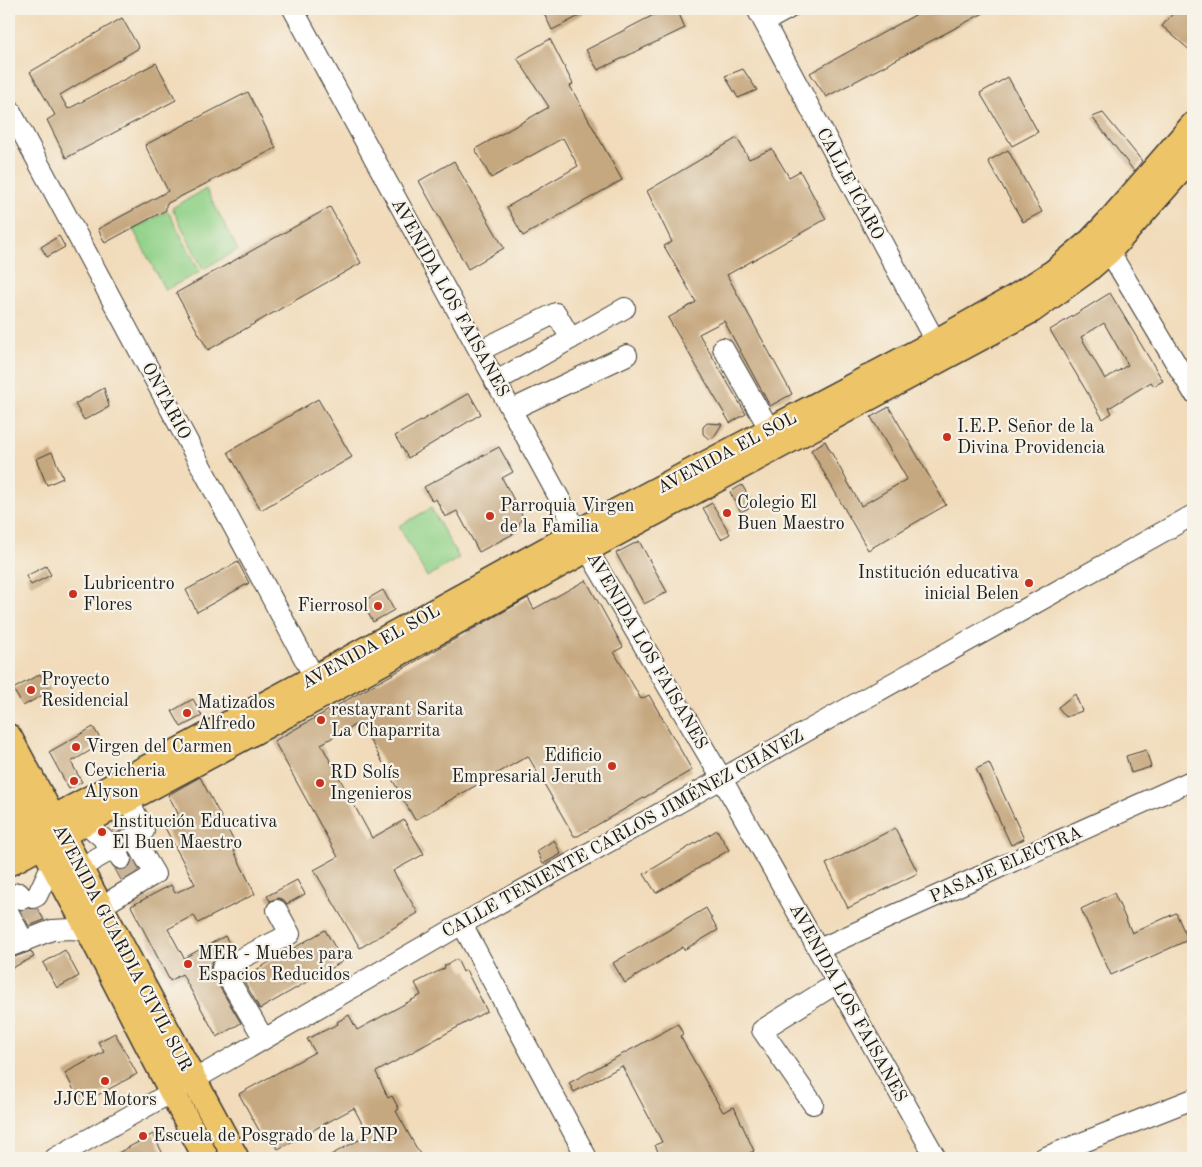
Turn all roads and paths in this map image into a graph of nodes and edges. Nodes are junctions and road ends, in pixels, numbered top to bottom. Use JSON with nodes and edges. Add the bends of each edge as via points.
{"nodes":[{"id":1,"x":292,"y":9,"type":"edge"},
{"id":2,"x":788,"y":9,"type":"edge"},
{"id":3,"x":760,"y":15,"type":"edge"},
{"id":4,"x":9,"y":108,"type":"edge"},
{"id":5,"x":1193,"y":125,"type":"edge"},
{"id":6,"x":1193,"y":156,"type":"edge"},
{"id":7,"x":1110,"y":251,"type":"junction"},
{"id":8,"x":625,"y":308,"type":"dead end"},
{"id":9,"x":570,"y":339,"type":"junction"},
{"id":10,"x":723,"y":348,"type":"dead end"},
{"id":11,"x":940,"y":350,"type":"junction"},
{"id":12,"x":479,"y":351,"type":"junction"},
{"id":13,"x":627,"y":356,"type":"dead end"},
{"id":14,"x":495,"y":382,"type":"junction"},
{"id":15,"x":1193,"y":392,"type":"edge"},
{"id":16,"x":511,"y":410,"type":"junction"},
{"id":17,"x":770,"y":430,"type":"junction"},
{"id":18,"x":1193,"y":515,"type":"edge"},
{"id":19,"x":582,"y":541,"type":"junction"},
{"id":20,"x":318,"y":686,"type":"junction"},
{"id":21,"x":9,"y":737,"type":"edge"},
{"id":22,"x":722,"y":779,"type":"junction"},
{"id":23,"x":1193,"y":780,"type":"edge"},
{"id":24,"x":9,"y":783,"type":"edge"},
{"id":25,"x":134,"y":788,"type":"junction"},
{"id":26,"x":84,"y":822,"type":"junction"},
{"id":27,"x":133,"y":837,"type":"junction"},
{"id":28,"x":49,"y":838,"type":"junction"},
{"id":29,"x":9,"y":842,"type":"edge"},
{"id":30,"x":118,"y":854,"type":"junction"},
{"id":31,"x":9,"y":863,"type":"edge"},
{"id":32,"x":80,"y":868,"type":"junction"},
{"id":33,"x":18,"y":902,"type":"edge"},
{"id":34,"x":100,"y":907,"type":"junction"},
{"id":35,"x":277,"y":910,"type":"dead end"},
{"id":36,"x":462,"y":924,"type":"junction"},
{"id":37,"x":89,"y":931,"type":"junction"},
{"id":38,"x":16,"y":945,"type":"edge"},
{"id":39,"x":819,"y":950,"type":"junction"},
{"id":40,"x":837,"y":983,"type":"junction"},
{"id":41,"x":264,"y":1040,"type":"junction"},
{"id":42,"x":193,"y":1080,"type":"junction"},
{"id":43,"x":172,"y":1093,"type":"junction"},
{"id":44,"x":1193,"y":1099,"type":"edge"},
{"id":45,"x":813,"y":1104,"type":"dead end"},
{"id":46,"x":55,"y":1158,"type":"edge"},
{"id":47,"x":206,"y":1158,"type":"edge"},
{"id":48,"x":236,"y":1158,"type":"edge"},
{"id":49,"x":587,"y":1158,"type":"edge"},
{"id":50,"x":936,"y":1158,"type":"edge"},
{"id":51,"x":1043,"y":1158,"type":"edge"}],
"edges":[{"from":1,"to":12,"type":"street","name":"AVENIDA LOS FAISANES"},
{"from":2,"to":3,"type":"street"},
{"from":3,"to":11,"type":"street","name":"CALLE ICARO"},
{"from":4,"to":20,"type":"street","name":"ONTARIO"},
{"from":5,"to":11,"type":"main road","name":"AVENIDA EL SOL","via":[[1109,222],[1072,258]]},
{"from":6,"to":7,"type":"main road","name":"AVENIDA EL SOL"},
{"from":7,"to":11,"type":"main road","name":"AVENIDA EL SOL","via":[[1032,310]]},
{"from":7,"to":15,"type":"street"},
{"from":8,"to":9,"type":"street"},
{"from":9,"to":12,"type":"street","via":[[556,313]]},
{"from":9,"to":14,"type":"street"},
{"from":10,"to":17,"type":"street"},
{"from":11,"to":17,"type":"main road","name":"AVENIDA EL SOL"},
{"from":11,"to":19,"type":"main road","name":"AVENIDA EL SOL"},
{"from":12,"to":14,"type":"street","name":"AVENIDA LOS FAISANES"},
{"from":13,"to":16,"type":"street"},
{"from":14,"to":16,"type":"street","name":"AVENIDA LOS FAISANES"},
{"from":16,"to":19,"type":"street","name":"AVENIDA LOS FAISANES"},
{"from":17,"to":19,"type":"main road","name":"AVENIDA EL SOL"},
{"from":18,"to":22,"type":"street","name":"CALLE TENIENTE CARLOS JIMÉNEZ CHÁVEZ"},
{"from":19,"to":20,"type":"main road","name":"AVENIDA EL SOL"},
{"from":19,"to":22,"type":"street","name":"AVENIDA LOS FAISANES"},
{"from":20,"to":25,"type":"main road","name":"AVENIDA EL SOL"},
{"from":21,"to":28,"type":"main road","name":"AVENIDA GUARDIA CIVIL SUR"},
{"from":22,"to":36,"type":"street","name":"CALLE TENIENTE CARLOS JIMÉNEZ CHÁVEZ"},
{"from":22,"to":39,"type":"street","name":"AVENIDA LOS FAISANES"},
{"from":23,"to":39,"type":"street","name":"PASAJE ELECTRA"},
{"from":24,"to":28,"type":"main road","name":"AVENIDA GUARDIA CIVIL SUR"},
{"from":25,"to":26,"type":"main road","name":"AVENIDA EL SOL"},
{"from":25,"to":27,"type":"street","via":[[144,831]]},
{"from":25,"to":28,"type":"main road","name":"AVENIDA EL SOL"},
{"from":26,"to":28,"type":"main road","name":"AVENIDA EL SOL"},
{"from":26,"to":30,"type":"street"},
{"from":27,"to":30,"type":"street"},
{"from":27,"to":34,"type":"street","via":[[155,874]]},
{"from":28,"to":29,"type":"main road","name":"AVENIDA EL SOL"},
{"from":28,"to":31,"type":"main road","name":"AVENIDA EL SOL"},
{"from":28,"to":32,"type":"main road","name":"AVENIDA GUARDIA CIVIL SUR"},
{"from":28,"to":33,"type":"street","via":[[37,896]]},
{"from":28,"to":37,"type":"main road","name":"AVENIDA GUARDIA CIVIL SUR"},
{"from":30,"to":32,"type":"street"},
{"from":32,"to":34,"type":"main road","name":"AVENIDA GUARDIA CIVIL SUR"},
{"from":33,"to":38,"type":"street"},
{"from":34,"to":42,"type":"main road","name":"AVENIDA GUARDIA CIVIL SUR"},
{"from":35,"to":41,"type":"street","via":[[290,934],[222,968]]},
{"from":36,"to":41,"type":"street","name":"CALLE TENIENTE CARLOS JIMÉNEZ CHÁVEZ"},
{"from":36,"to":49,"type":"street"},
{"from":37,"to":38,"type":"street","via":[[52,930]]},
{"from":37,"to":43,"type":"main road","name":"AVENIDA GUARDIA CIVIL SUR"},
{"from":39,"to":40,"type":"street","name":"AVENIDA LOS FAISANES"},
{"from":40,"to":45,"type":"street","via":[[762,1030]]},
{"from":40,"to":50,"type":"street","name":"AVENIDA LOS FAISANES"},
{"from":41,"to":42,"type":"street","name":"CALLE TENIENTE CARLOS JIMÉNEZ CHÁVEZ"},
{"from":42,"to":43,"type":"street","name":"CALLE TENIENTE CARLOS JIMÉNEZ CHÁVEZ"},
{"from":42,"to":48,"type":"main road","name":"AVENIDA GUARDIA CIVIL SUR"},
{"from":43,"to":46,"type":"street","name":"CALLE TENIENTE CARLOS JIMÉNEZ CHÁVEZ"},
{"from":43,"to":47,"type":"main road","name":"AVENIDA GUARDIA CIVIL SUR"},
{"from":44,"to":51,"type":"street"}]}
